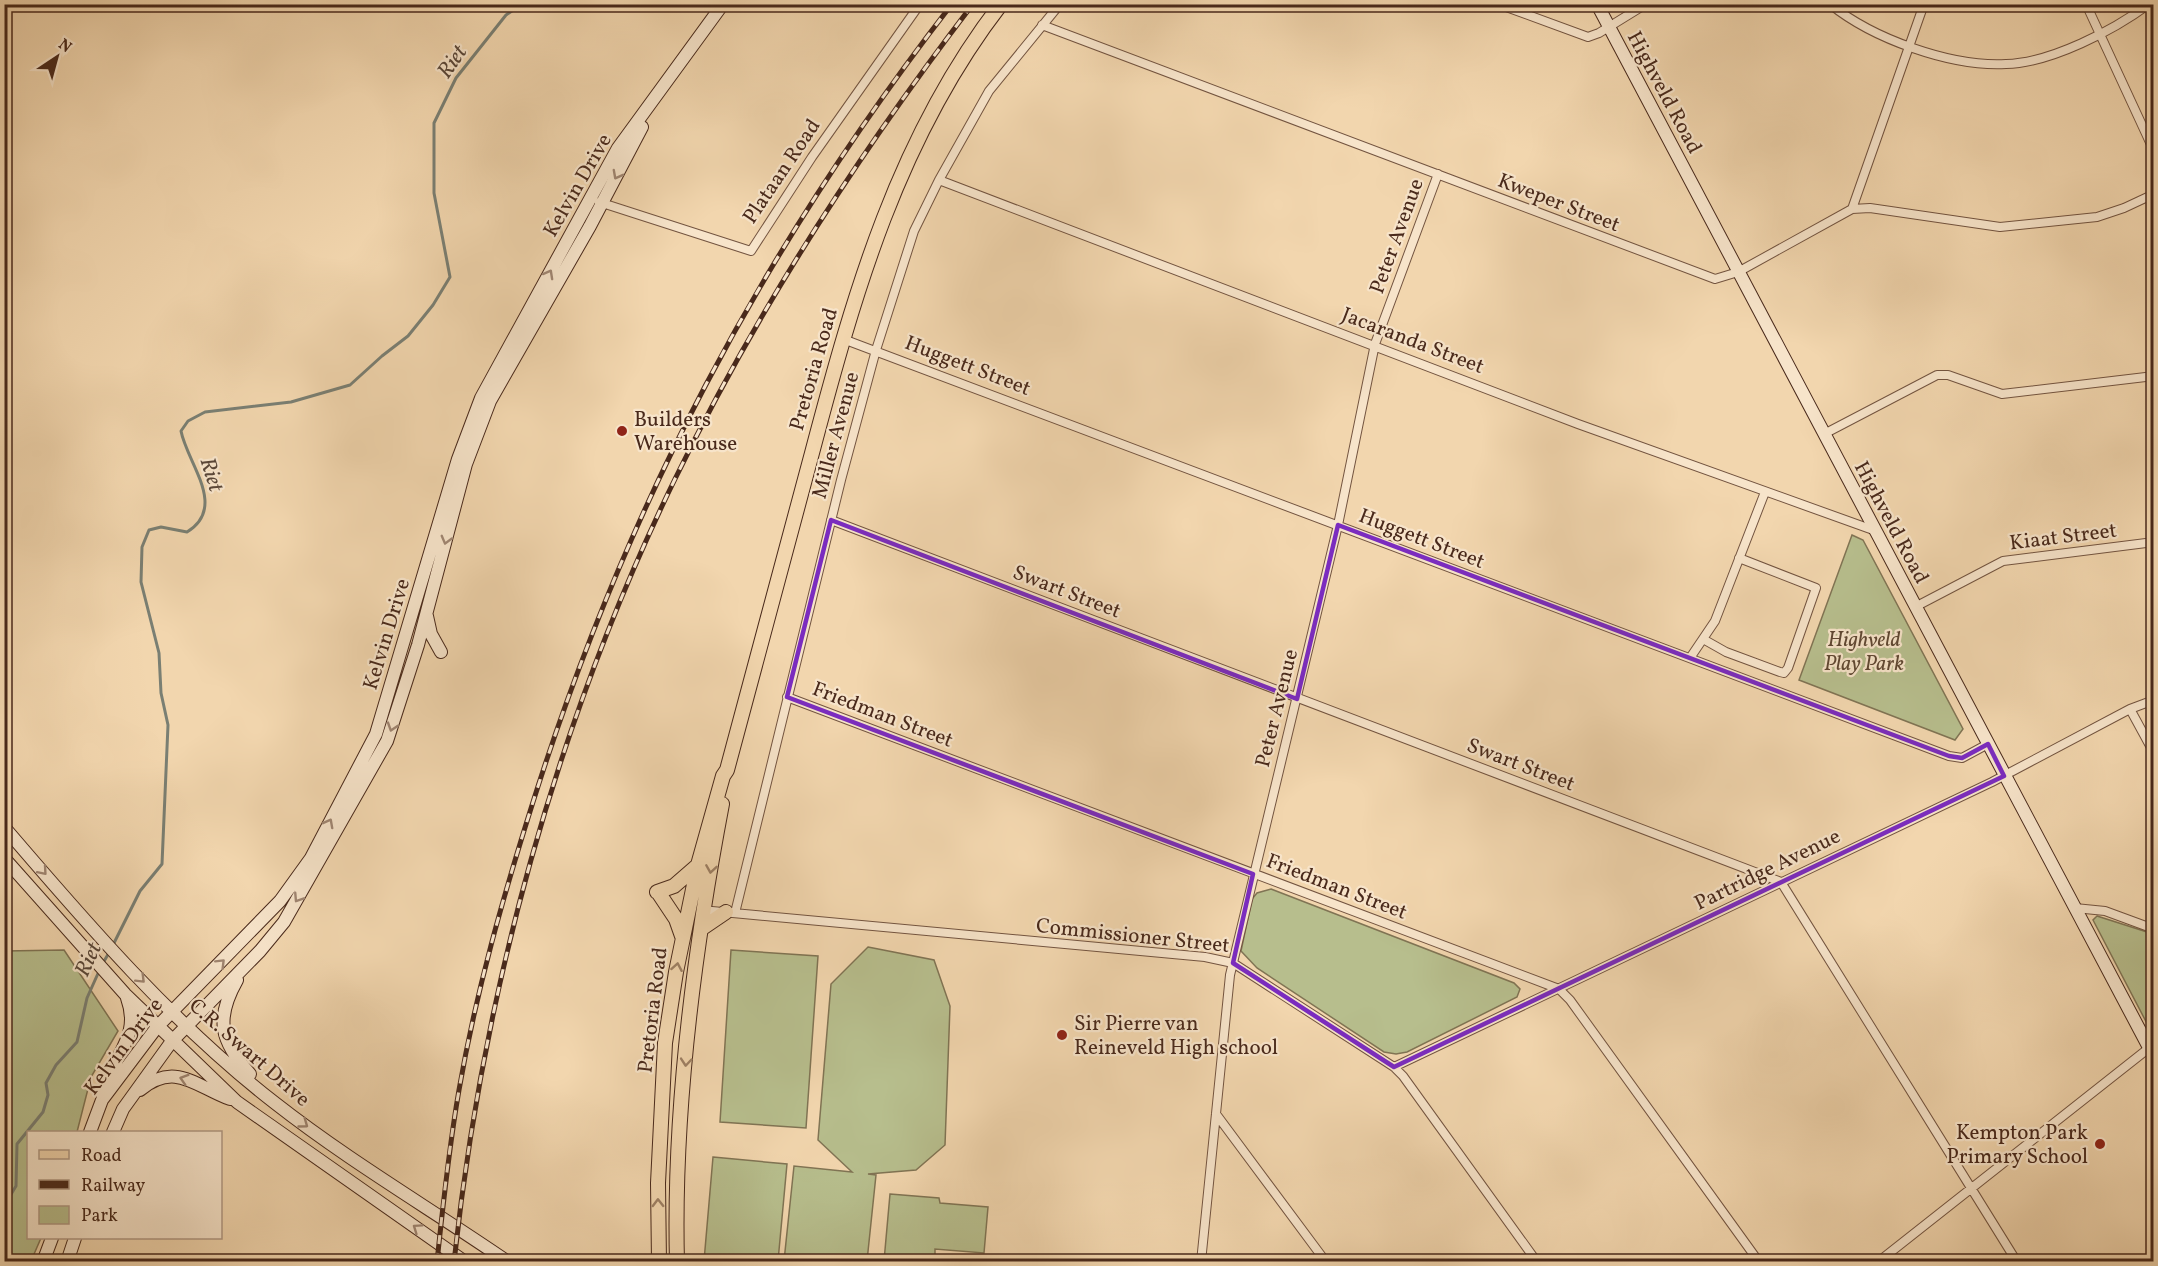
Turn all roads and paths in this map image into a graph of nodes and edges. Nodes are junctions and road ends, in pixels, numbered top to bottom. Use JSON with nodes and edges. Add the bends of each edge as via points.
{"nodes":[{"id":1,"x":723,"y":4,"type":"edge"},
{"id":2,"x":920,"y":4,"type":"edge"},
{"id":3,"x":1001,"y":4,"type":"edge"},
{"id":4,"x":1060,"y":4,"type":"edge"},
{"id":5,"x":1498,"y":4,"type":"edge"},
{"id":6,"x":1597,"y":4,"type":"edge"},
{"id":7,"x":1646,"y":4,"type":"edge"},
{"id":8,"x":1830,"y":4,"type":"edge"},
{"id":9,"x":1924,"y":4,"type":"edge"},
{"id":10,"x":2086,"y":4,"type":"edge"},
{"id":11,"x":2149,"y":4,"type":"edge"},
{"id":12,"x":1042,"y":25,"type":"junction"},
{"id":13,"x":1608,"y":26,"type":"junction"},
{"id":14,"x":2101,"y":35,"type":"junction"},
{"id":15,"x":1909,"y":47,"type":"junction"},
{"id":16,"x":2154,"y":151,"type":"edge"},
{"id":17,"x":1438,"y":174,"type":"junction"},
{"id":18,"x":939,"y":180,"type":"junction"},
{"id":19,"x":2154,"y":194,"type":"edge"},
{"id":20,"x":596,"y":201,"type":"junction"},
{"id":21,"x":1852,"y":209,"type":"junction"},
{"id":22,"x":1738,"y":272,"type":"junction"},
{"id":23,"x":843,"y":339,"type":"junction"},
{"id":24,"x":1375,"y":344,"type":"junction"},
{"id":25,"x":876,"y":350,"type":"junction"},
{"id":26,"x":2154,"y":376,"type":"edge"},
{"id":27,"x":1824,"y":434,"type":"junction"},
{"id":28,"x":1765,"y":492,"type":"junction"},
{"id":29,"x":831,"y":520,"type":"junction"},
{"id":30,"x":1338,"y":525,"type":"junction"},
{"id":31,"x":1876,"y":531,"type":"junction"},
{"id":32,"x":2154,"y":542,"type":"edge"},
{"id":33,"x":1739,"y":558,"type":"junction"},
{"id":34,"x":1915,"y":607,"type":"junction"},
{"id":35,"x":427,"y":615,"type":"junction"},
{"id":36,"x":1703,"y":639,"type":"junction"},
{"id":37,"x":441,"y":652,"type":"dead end"},
{"id":38,"x":1690,"y":658,"type":"junction"},
{"id":39,"x":787,"y":697,"type":"junction"},
{"id":40,"x":1297,"y":699,"type":"junction"},
{"id":41,"x":2154,"y":700,"type":"edge"},
{"id":42,"x":2130,"y":709,"type":"junction"},
{"id":43,"x":1988,"y":744,"type":"junction"},
{"id":44,"x":2154,"y":753,"type":"edge"},
{"id":45,"x":727,"y":770,"type":"junction"},
{"id":46,"x":2004,"y":776,"type":"junction"},
{"id":47,"x":4,"y":826,"type":"edge"},
{"id":48,"x":4,"y":858,"type":"edge"},
{"id":49,"x":698,"y":865,"type":"junction"},
{"id":50,"x":1254,"y":874,"type":"junction"},
{"id":51,"x":1781,"y":882,"type":"junction"},
{"id":52,"x":689,"y":907,"type":"junction"},
{"id":53,"x":2075,"y":908,"type":"junction"},
{"id":54,"x":704,"y":911,"type":"junction"},
{"id":55,"x":730,"y":913,"type":"junction"},
{"id":56,"x":701,"y":929,"type":"junction"},
{"id":57,"x":2154,"y":929,"type":"edge"},
{"id":58,"x":682,"y":938,"type":"junction"},
{"id":59,"x":1233,"y":963,"type":"junction"},
{"id":60,"x":243,"y":968,"type":"junction"},
{"id":61,"x":1559,"y":989,"type":"junction"},
{"id":62,"x":125,"y":994,"type":"junction"},
{"id":63,"x":172,"y":1011,"type":"junction"},
{"id":64,"x":188,"y":1025,"type":"junction"},
{"id":65,"x":157,"y":1027,"type":"junction"},
{"id":66,"x":172,"y":1041,"type":"junction"},
{"id":67,"x":2151,"y":1052,"type":"edge"},
{"id":68,"x":1394,"y":1067,"type":"junction"},
{"id":69,"x":130,"y":1097,"type":"junction"},
{"id":70,"x":102,"y":1100,"type":"junction"},
{"id":71,"x":237,"y":1102,"type":"junction"},
{"id":72,"x":274,"y":1103,"type":"junction"},
{"id":73,"x":1216,"y":1114,"type":"junction"},
{"id":74,"x":90,"y":1131,"type":"edge"},
{"id":75,"x":113,"y":1131,"type":"edge"},
{"id":76,"x":1971,"y":1188,"type":"junction"},
{"id":77,"x":52,"y":1239,"type":"edge"},
{"id":78,"x":75,"y":1239,"type":"edge"},
{"id":79,"x":658,"y":1260,"type":"edge"},
{"id":80,"x":43,"y":1262,"type":"edge"},
{"id":81,"x":67,"y":1262,"type":"edge"},
{"id":82,"x":465,"y":1262,"type":"edge"},
{"id":83,"x":508,"y":1262,"type":"edge"},
{"id":84,"x":677,"y":1262,"type":"edge"},
{"id":85,"x":1201,"y":1262,"type":"edge"},
{"id":86,"x":1326,"y":1262,"type":"edge"},
{"id":87,"x":1538,"y":1262,"type":"edge"},
{"id":88,"x":1759,"y":1262,"type":"edge"},
{"id":89,"x":1878,"y":1262,"type":"edge"},
{"id":90,"x":2017,"y":1262,"type":"edge"}],
"edges":[{"from":1,"to":20,"type":"street","name":"Kelvin Drive","via":[[618,148]]},
{"from":2,"to":20,"type":"street","name":"Plataan Road","via":[[751,251]]},
{"from":3,"to":23,"type":"main road","name":"Pretoria Road","via":[[946,86],[908,160],[871,249]]},
{"from":4,"to":12,"type":"street","name":"Miller Avenue"},
{"from":5,"to":13,"type":"street","via":[[1581,36],[1593,36]]},
{"from":6,"to":13,"type":"street","name":"Highveld Road"},
{"from":7,"to":13,"type":"street"},
{"from":8,"to":15,"type":"street","via":[[1854,21]]},
{"from":9,"to":15,"type":"street"},
{"from":10,"to":14,"type":"street"},
{"from":11,"to":14,"type":"street"},
{"from":12,"to":17,"type":"street","name":"Kweper Street"},
{"from":12,"to":18,"type":"street","name":"Miller Avenue","via":[[996,80]]},
{"from":13,"to":22,"type":"street","name":"Highveld Road"},
{"from":14,"to":15,"type":"street","via":[[2032,60],[2008,64]]},
{"from":14,"to":16,"type":"street"},
{"from":15,"to":21,"type":"street"},
{"from":17,"to":22,"type":"street","name":"Kweper Street","via":[[1707,278],[1720,279]]},
{"from":17,"to":24,"type":"street","name":"Peter Avenue"},
{"from":18,"to":24,"type":"street","name":"Jacaranda Street"},
{"from":18,"to":25,"type":"street","name":"Miller Avenue","via":[[914,231]]},
{"from":19,"to":21,"type":"street","via":[[2097,217],[2000,227],[1870,208]]},
{"from":20,"to":35,"type":"street","name":"Kelvin Drive","one_way":true,"via":[[490,401],[466,464]]},
{"from":63,"to":20,"type":"street","name":"Kelvin Drive","one_way":true,"via":[[280,901],[310,858],[376,734],[458,459],[481,398]]},
{"from":21,"to":22,"type":"street","name":"Kweper Street"},
{"from":22,"to":27,"type":"street","name":"Highveld Road"},
{"from":23,"to":25,"type":"street","name":"Huggett Street"},
{"from":23,"to":45,"type":"main road","name":"Pretoria Road"},
{"from":24,"to":28,"type":"street","name":"Jacaranda Street"},
{"from":24,"to":30,"type":"street","name":"Peter Avenue"},
{"from":25,"to":29,"type":"street","name":"Miller Avenue"},
{"from":25,"to":30,"type":"street","name":"Huggett Street"},
{"from":26,"to":27,"type":"street","via":[[2002,393],[1937,375]]},
{"from":27,"to":31,"type":"street","name":"Highveld Road"},
{"from":28,"to":31,"type":"street","name":"Jacaranda Street"},
{"from":28,"to":33,"type":"street"},
{"from":29,"to":39,"type":"street","name":"Miller Avenue"},
{"from":29,"to":40,"type":"street","name":"Swart Street"},
{"from":30,"to":38,"type":"street","name":"Huggett Street"},
{"from":30,"to":40,"type":"street","name":"Peter Avenue"},
{"from":31,"to":34,"type":"street","name":"Highveld Road"},
{"from":32,"to":34,"type":"street","name":"Kiaat Street","via":[[2003,561]]},
{"from":33,"to":36,"type":"street","via":[[1715,621]]},
{"from":33,"to":36,"type":"street","via":[[1816,588],[1788,668],[1780,672]]},
{"from":34,"to":43,"type":"street","name":"Highveld Road"},
{"from":35,"to":37,"type":"street"},
{"from":35,"to":60,"type":"street","name":"Kelvin Drive","one_way":true,"via":[[387,741],[284,922]]},
{"from":36,"to":38,"type":"street"},
{"from":38,"to":43,"type":"street","name":"Huggett Street","via":[[1949,756],[1962,758]]},
{"from":39,"to":50,"type":"street","name":"Friedman Street"},
{"from":39,"to":55,"type":"street","name":"Miller Avenue"},
{"from":40,"to":50,"type":"street","name":"Peter Avenue"},
{"from":40,"to":51,"type":"street","name":"Swart Street"},
{"from":41,"to":42,"type":"street","name":"Partridge Avenue"},
{"from":42,"to":44,"type":"street"},
{"from":42,"to":46,"type":"street","name":"Partridge Avenue"},
{"from":43,"to":46,"type":"street","name":"Highveld Road"},
{"from":45,"to":49,"type":"main road","name":"Pretoria Road"},
{"from":45,"to":54,"type":"main road","name":"Pretoria Road","one_way":true},
{"from":46,"to":51,"type":"street","name":"Partridge Avenue"},
{"from":46,"to":53,"type":"street","name":"Highveld Road"},
{"from":47,"to":63,"type":"street","name":"C.R. Swart Drive","one_way":true,"via":[[116,954]]},
{"from":48,"to":62,"type":"street","name":"C.R. Swart Drive"},
{"from":49,"to":52,"type":"main road","name":"Pretoria Road"},
{"from":49,"to":58,"type":"main road","via":[[674,885],[657,892],[676,919]]},
{"from":50,"to":59,"type":"street","name":"Peter Avenue"},
{"from":50,"to":61,"type":"street","name":"Friedman Street"},
{"from":51,"to":61,"type":"street","name":"Partridge Avenue"},
{"from":51,"to":76,"type":"street"},
{"from":52,"to":54,"type":"street","name":"Commissioner Street"},
{"from":52,"to":58,"type":"main road","name":"Pretoria Road"},
{"from":53,"to":57,"type":"street","via":[[2096,909]]},
{"from":53,"to":67,"type":"street","name":"Highveld Road"},
{"from":54,"to":55,"type":"street","name":"Commissioner Street"},
{"from":54,"to":56,"type":"main road","name":"Pretoria Road"},
{"from":55,"to":56,"type":"main road"},
{"from":55,"to":59,"type":"street","name":"Commissioner Street","via":[[1205,957]]},
{"from":56,"to":84,"type":"main road","name":"Pretoria Road","one_way":true,"via":[[676,1183]]},
{"from":79,"to":58,"type":"main road","name":"Pretoria Road","one_way":true,"via":[[665,1043]]},
{"from":59,"to":68,"type":"street","name":"Commissioner Street"},
{"from":59,"to":73,"type":"street","name":"Peter Avenue"},
{"from":60,"to":64,"type":"street","name":"Kelvin Drive"},
{"from":60,"to":72,"type":"street","via":[[226,999],[223,1030],[232,1051]]},
{"from":61,"to":68,"type":"street","name":"Partridge Avenue"},
{"from":61,"to":88,"type":"street","name":"Friedman Street"},
{"from":62,"to":65,"type":"street","name":"C.R. Swart Drive"},
{"from":62,"to":70,"type":"street","via":[[132,1027],[106,1078]]},
{"from":63,"to":64,"type":"street","name":"C.R. Swart Drive"},
{"from":63,"to":65,"type":"street","name":"Kelvin Drive"},
{"from":64,"to":66,"type":"street","name":"Kelvin Drive"},
{"from":64,"to":72,"type":"street","name":"C.R. Swart Drive"},
{"from":65,"to":66,"type":"street","name":"C.R. Swart Drive"},
{"from":65,"to":70,"type":"street","name":"Kelvin Drive"},
{"from":66,"to":69,"type":"street","name":"Kelvin Drive"},
{"from":66,"to":71,"type":"street","name":"C.R. Swart Drive"},
{"from":67,"to":76,"type":"street"},
{"from":68,"to":87,"type":"street","name":"Commissioner Street"},
{"from":71,"to":69,"type":"street","one_way":true,"via":[[188,1078],[174,1076],[151,1081]]},
{"from":69,"to":75,"type":"street","name":"Kelvin Drive"},
{"from":70,"to":74,"type":"street","name":"Kelvin Drive"},
{"from":82,"to":71,"type":"street","name":"C.R. Swart Drive","one_way":true},
{"from":72,"to":83,"type":"street","name":"C.R. Swart Drive","one_way":true},
{"from":73,"to":85,"type":"street","name":"Peter Avenue"},
{"from":73,"to":86,"type":"street"},
{"from":76,"to":89,"type":"street"},
{"from":76,"to":90,"type":"street"},
{"from":77,"to":80,"type":"street"},
{"from":78,"to":81,"type":"street"}]}
